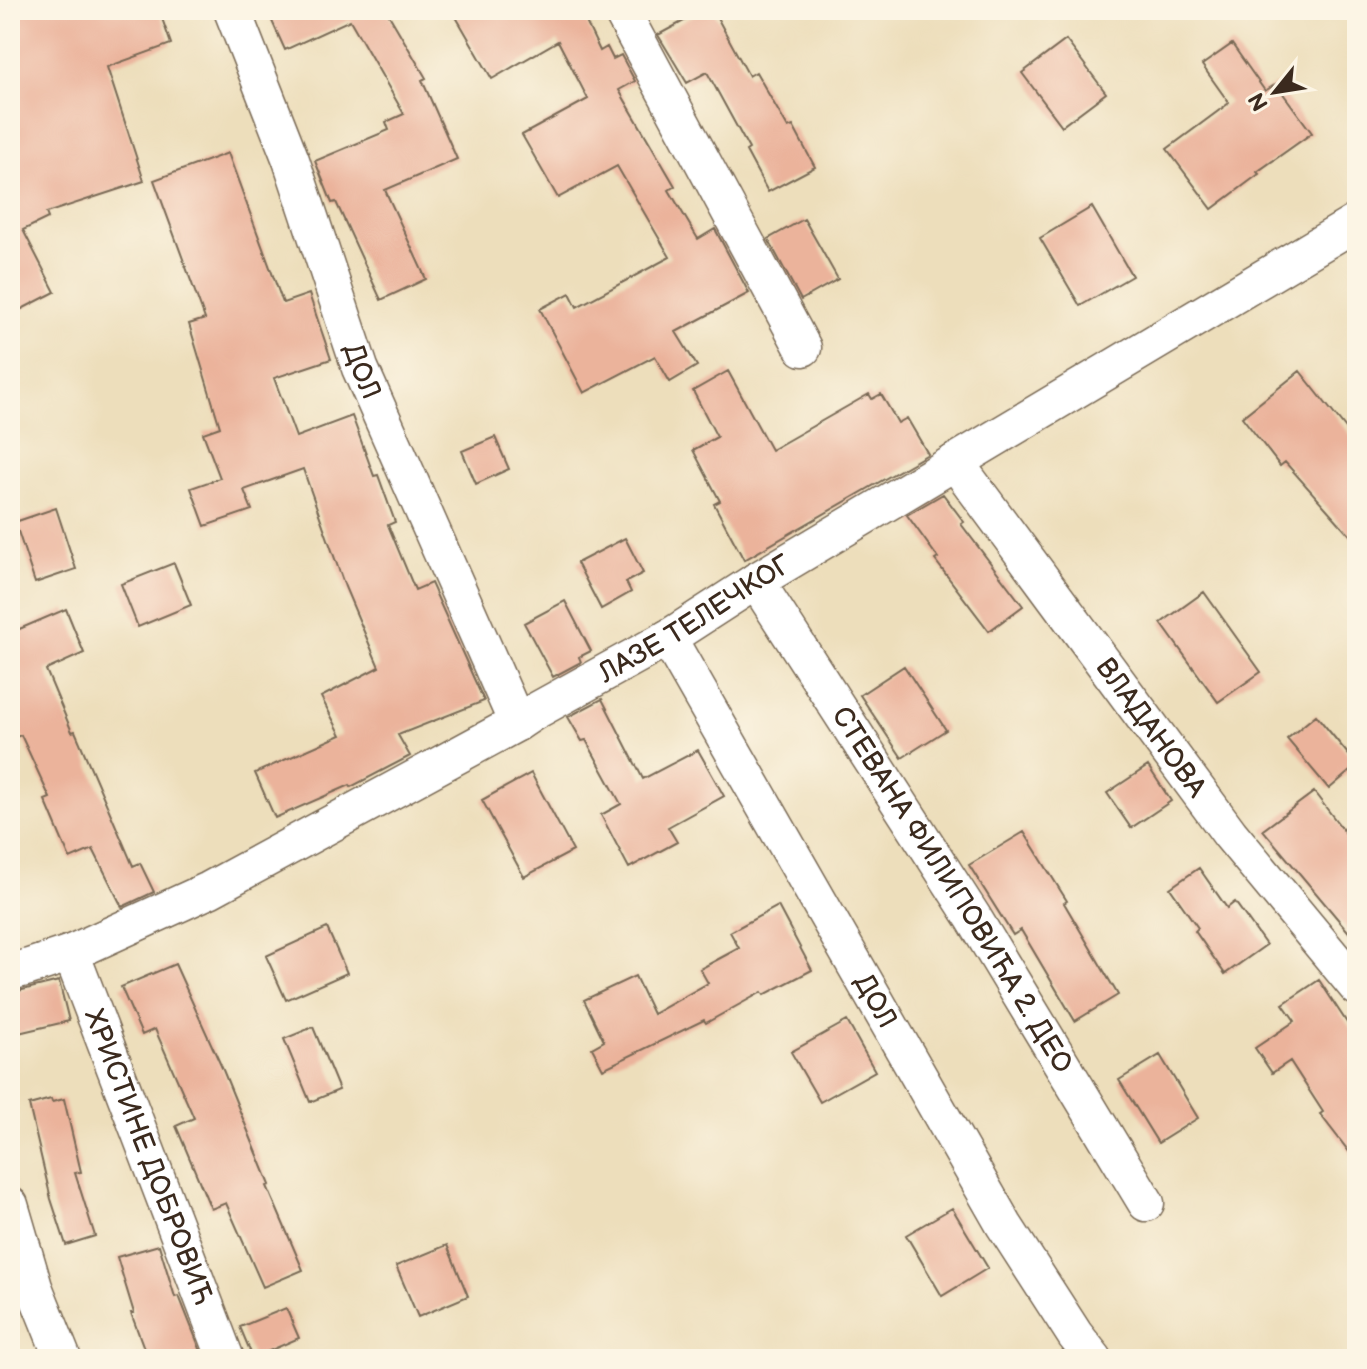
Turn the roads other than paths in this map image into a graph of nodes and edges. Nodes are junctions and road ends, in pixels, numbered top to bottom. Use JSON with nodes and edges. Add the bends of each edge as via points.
{"nodes":[{"id":1,"x":232,"y":10,"type":"edge"},
{"id":2,"x":621,"y":10,"type":"edge"},
{"id":3,"x":1357,"y":222,"type":"edge"},
{"id":4,"x":803,"y":348,"type":"dead end"},
{"id":5,"x":955,"y":462,"type":"junction"},
{"id":6,"x":756,"y":581,"type":"junction"},
{"id":7,"x":668,"y":638,"type":"junction"},
{"id":8,"x":517,"y":723,"type":"junction"},
{"id":9,"x":71,"y":953,"type":"junction"},
{"id":10,"x":10,"y":972,"type":"edge"},
{"id":11,"x":1357,"y":987,"type":"edge"},
{"id":12,"x":1146,"y":1203,"type":"dead end"},
{"id":13,"x":10,"y":1205,"type":"edge"},
{"id":14,"x":63,"y":1359,"type":"edge"},
{"id":15,"x":226,"y":1359,"type":"edge"},
{"id":16,"x":1094,"y":1359,"type":"edge"}],
"edges":[{"from":1,"to":8,"type":"street","name":"ДОЛ","via":[[291,160],[360,368]]},
{"from":2,"to":4,"type":"street"},
{"from":3,"to":5,"type":"street","name":"ЛАЗЕ ТЕЛЕЧКОГ"},
{"from":5,"to":6,"type":"street","name":"ЛАЗЕ ТЕЛЕЧКОГ"},
{"from":5,"to":11,"type":"street","name":"ВЛАДАНОВА","via":[[1230,834]]},
{"from":6,"to":7,"type":"street","name":"ЛАЗЕ ТЕЛЕЧКОГ"},
{"from":6,"to":12,"type":"street","name":"СТЕВАНА ФИЛИПОВИЋА 2. ДЕО","via":[[973,917]]},
{"from":7,"to":8,"type":"street","name":"ЛАЗЕ ТЕЛЕЧКОГ"},
{"from":7,"to":16,"type":"street","name":"ДОЛ","via":[[1004,1225]]},
{"from":8,"to":9,"type":"street","name":"ЛАЗЕ ТЕЛЕЧКОГ","via":[[209,890]]},
{"from":9,"to":10,"type":"street","name":"ЛАЗЕ ТЕЛЕЧКОГ"},
{"from":9,"to":15,"type":"street","name":"ХРИСТИНЕ ДОБРОВИЋ"},
{"from":13,"to":14,"type":"street"}]}
